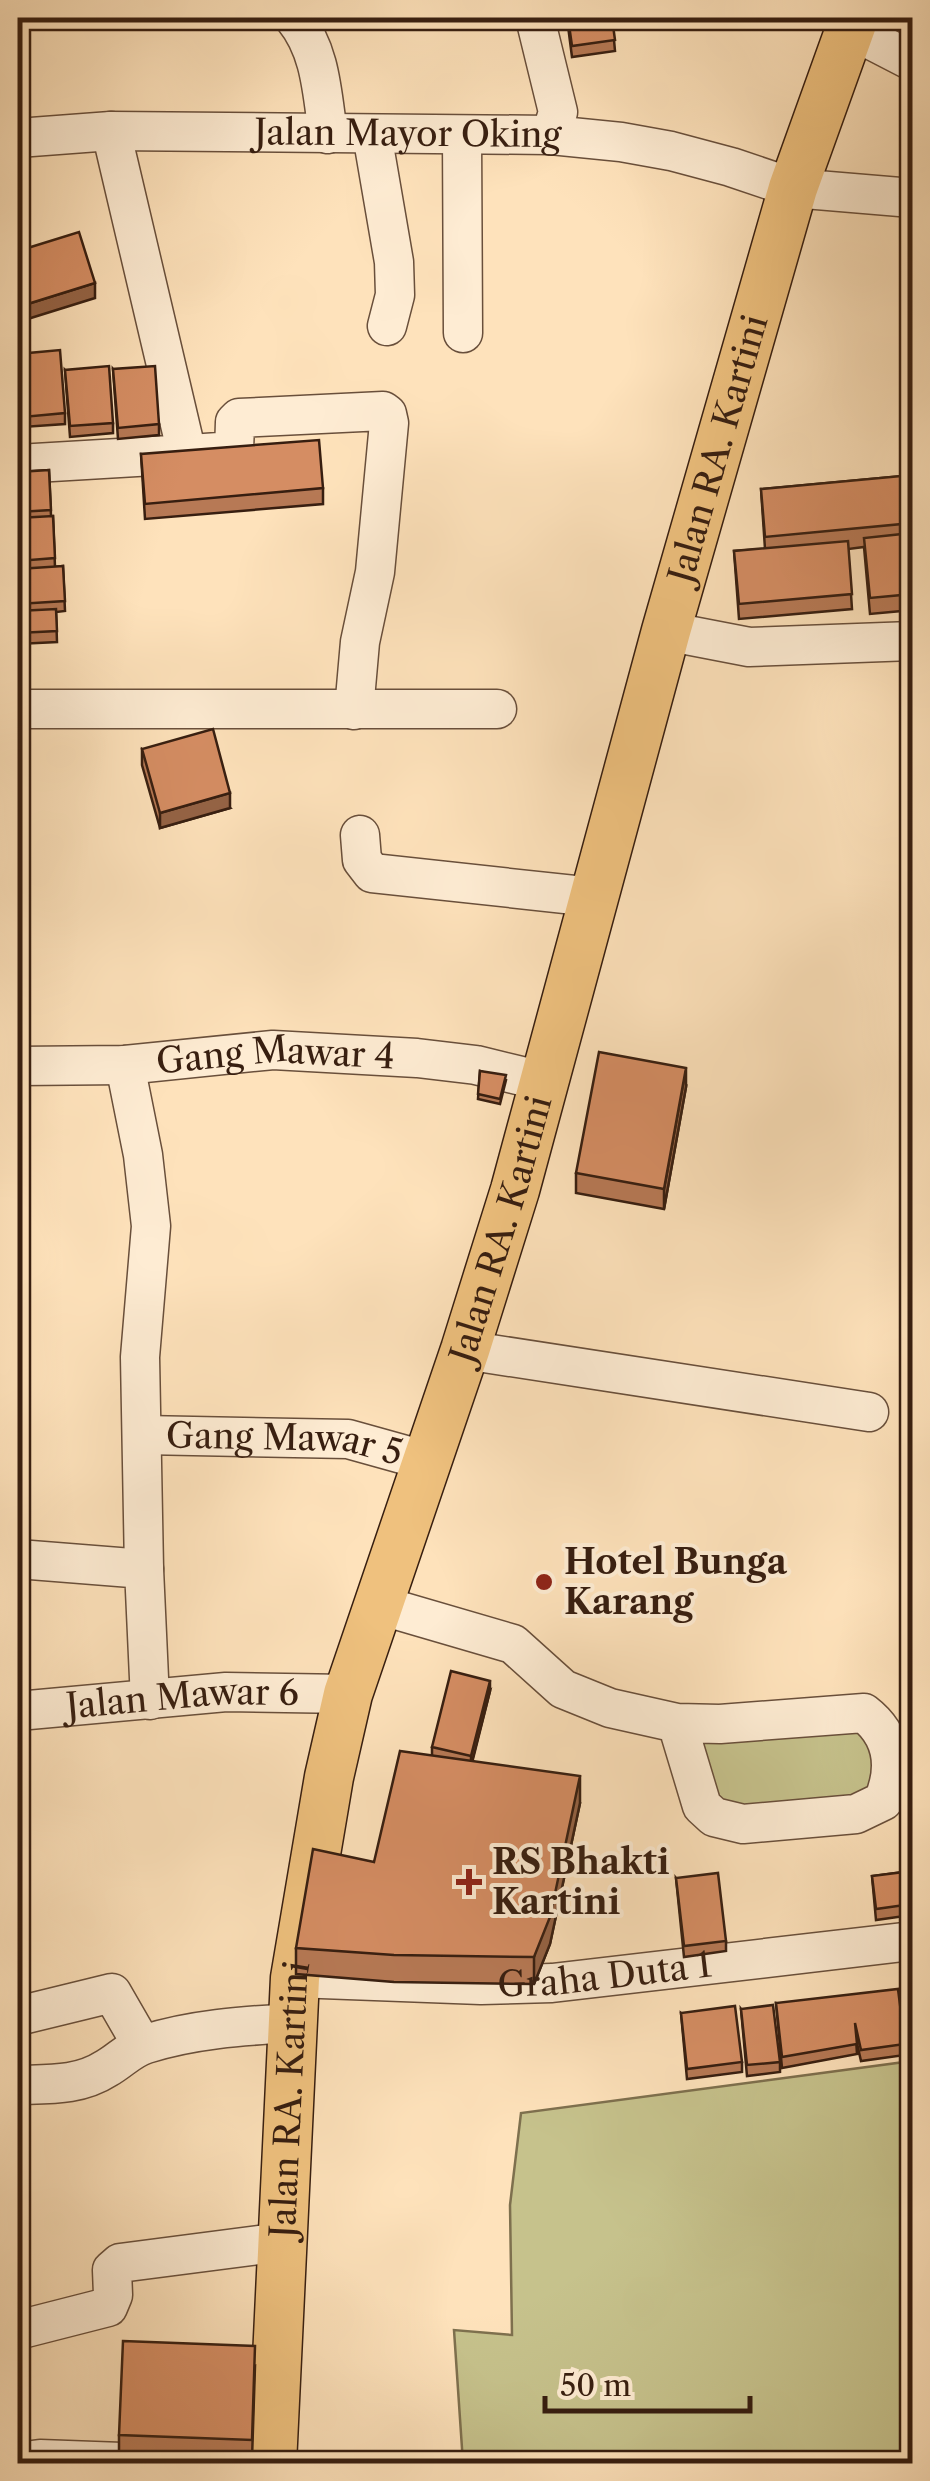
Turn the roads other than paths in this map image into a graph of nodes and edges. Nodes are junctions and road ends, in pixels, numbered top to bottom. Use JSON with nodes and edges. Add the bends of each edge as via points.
{"nodes":[{"id":1,"x":294,"y":18,"type":"edge"},
{"id":2,"x":535,"y":18,"type":"edge"},
{"id":3,"x":852,"y":23,"type":"edge"},
{"id":4,"x":912,"y":61,"type":"edge"},
{"id":5,"x":112,"y":131,"type":"junction"},
{"id":6,"x":328,"y":134,"type":"junction"},
{"id":7,"x":372,"y":134,"type":"junction"},
{"id":8,"x":551,"y":134,"type":"junction"},
{"id":9,"x":462,"y":135,"type":"junction"},
{"id":10,"x":18,"y":138,"type":"edge"},
{"id":11,"x":793,"y":188,"type":"junction"},
{"id":12,"x":912,"y":198,"type":"edge"},
{"id":13,"x":387,"y":326,"type":"dead end"},
{"id":14,"x":463,"y":332,"type":"dead end"},
{"id":15,"x":186,"y":454,"type":"junction"},
{"id":16,"x":18,"y":464,"type":"edge"},
{"id":17,"x":666,"y":631,"type":"junction"},
{"id":18,"x":912,"y":640,"type":"edge"},
{"id":19,"x":18,"y":709,"type":"edge"},
{"id":20,"x":497,"y":709,"type":"dead end"},
{"id":21,"x":354,"y":710,"type":"junction"},
{"id":22,"x":360,"y":834,"type":"dead end"},
{"id":23,"x":592,"y":898,"type":"junction"},
{"id":24,"x":125,"y":1065,"type":"junction"},
{"id":25,"x":18,"y":1066,"type":"edge"},
{"id":26,"x":536,"y":1079,"type":"junction"},
{"id":27,"x":465,"y":1350,"type":"junction"},
{"id":28,"x":870,"y":1412,"type":"dead end"},
{"id":29,"x":143,"y":1435,"type":"junction"},
{"id":30,"x":427,"y":1461,"type":"junction"},
{"id":31,"x":18,"y":1559,"type":"edge"},
{"id":32,"x":144,"y":1569,"type":"junction"},
{"id":33,"x":376,"y":1604,"type":"junction"},
{"id":34,"x":348,"y":1694,"type":"junction"},
{"id":35,"x":150,"y":1700,"type":"junction"},
{"id":36,"x":18,"y":1711,"type":"edge"},
{"id":37,"x":678,"y":1723,"type":"junction"},
{"id":38,"x":912,"y":1941,"type":"edge"},
{"id":39,"x":293,"y":2000,"type":"junction"},
{"id":40,"x":18,"y":2016,"type":"edge"},
{"id":41,"x":142,"y":2044,"type":"junction"},
{"id":42,"x":18,"y":2085,"type":"edge"},
{"id":43,"x":282,"y":2242,"type":"junction"},
{"id":44,"x":18,"y":2330,"type":"edge"},
{"id":45,"x":18,"y":2462,"type":"edge"},
{"id":46,"x":177,"y":2464,"type":"edge"},
{"id":47,"x":272,"y":2464,"type":"edge"}],
"edges":[{"from":1,"to":6,"type":"street","via":[[317,62]]},
{"from":2,"to":8,"type":"street","via":[[558,112]]},
{"from":3,"to":4,"type":"street"},
{"from":3,"to":11,"type":"main road","name":"Jalan RA. Kartini"},
{"from":5,"to":6,"type":"street","name":"Jalan Mayor Oking"},
{"from":5,"to":10,"type":"street","name":"Jalan Mayor Oking"},
{"from":5,"to":15,"type":"street"},
{"from":6,"to":7,"type":"street","name":"Jalan Mayor Oking"},
{"from":7,"to":9,"type":"street","name":"Jalan Mayor Oking"},
{"from":7,"to":13,"type":"street","via":[[394,262]]},
{"from":8,"to":9,"type":"street","name":"Jalan Mayor Oking"},
{"from":8,"to":11,"type":"street","name":"Jalan Mayor Oking","via":[[671,151]]},
{"from":9,"to":14,"type":"street"},
{"from":11,"to":12,"type":"street","name":"Jalan Mayor Oking"},
{"from":11,"to":17,"type":"main road","name":"Jalan RA. Kartini"},
{"from":15,"to":16,"type":"street"},
{"from":15,"to":21,"type":"street","via":[[234,451],[239,418],[387,414],[375,572]]},
{"from":17,"to":18,"type":"street","via":[[748,646]]},
{"from":17,"to":23,"type":"main road","name":"Jalan RA. Kartini"},
{"from":19,"to":21,"type":"street"},
{"from":20,"to":21,"type":"street"},
{"from":22,"to":23,"type":"street","via":[[362,860],[372,873]]},
{"from":23,"to":26,"type":"main road","name":"Jalan RA. Kartini"},
{"from":24,"to":25,"type":"street","name":"Gang Mawar 4"},
{"from":24,"to":26,"type":"street","name":"Gang Mawar 4","via":[[273,1050],[417,1058]]},
{"from":24,"to":29,"type":"street","via":[[151,1226],[140,1357]]},
{"from":26,"to":27,"type":"main road","name":"Jalan RA. Kartini","via":[[514,1190]]},
{"from":27,"to":28,"type":"street"},
{"from":27,"to":30,"type":"main road","name":"Jalan RA. Kartini"},
{"from":29,"to":30,"type":"street","name":"Gang Mawar 5","via":[[348,1439]]},
{"from":29,"to":32,"type":"street"},
{"from":30,"to":33,"type":"main road","name":"Jalan RA. Kartini"},
{"from":31,"to":32,"type":"street"},
{"from":32,"to":35,"type":"street"},
{"from":33,"to":34,"type":"main road","name":"Jalan RA. Kartini"},
{"from":33,"to":37,"type":"street","via":[[513,1644],[563,1689]]},
{"from":34,"to":35,"type":"street","name":"Jalan Mawar 6","via":[[226,1692]]},
{"from":34,"to":39,"type":"main road","name":"Jalan RA. Kartini"},
{"from":35,"to":36,"type":"street","name":"Jalan Mawar 6"},
{"from":37,"to":37,"type":"street","via":[[702,1806],[714,1817],[743,1824],[856,1814],[883,1801],[892,1780],[882,1726],[864,1713]]},
{"from":38,"to":39,"type":"street","name":"Graha Duta 1","via":[[552,1983]]},
{"from":39,"to":41,"type":"street","name":"Graha Duta 1","via":[[230,2027]]},
{"from":39,"to":43,"type":"main road","name":"Jalan RA. Kartini"},
{"from":40,"to":41,"type":"street","via":[[113,1993]]},
{"from":41,"to":42,"type":"street","via":[[88,2080]]},
{"from":43,"to":44,"type":"street","via":[[120,2262],[112,2270],[108,2307]]},
{"from":43,"to":47,"type":"main road","name":"Jalan RA. Kartini"},
{"from":45,"to":46,"type":"street"}]}
